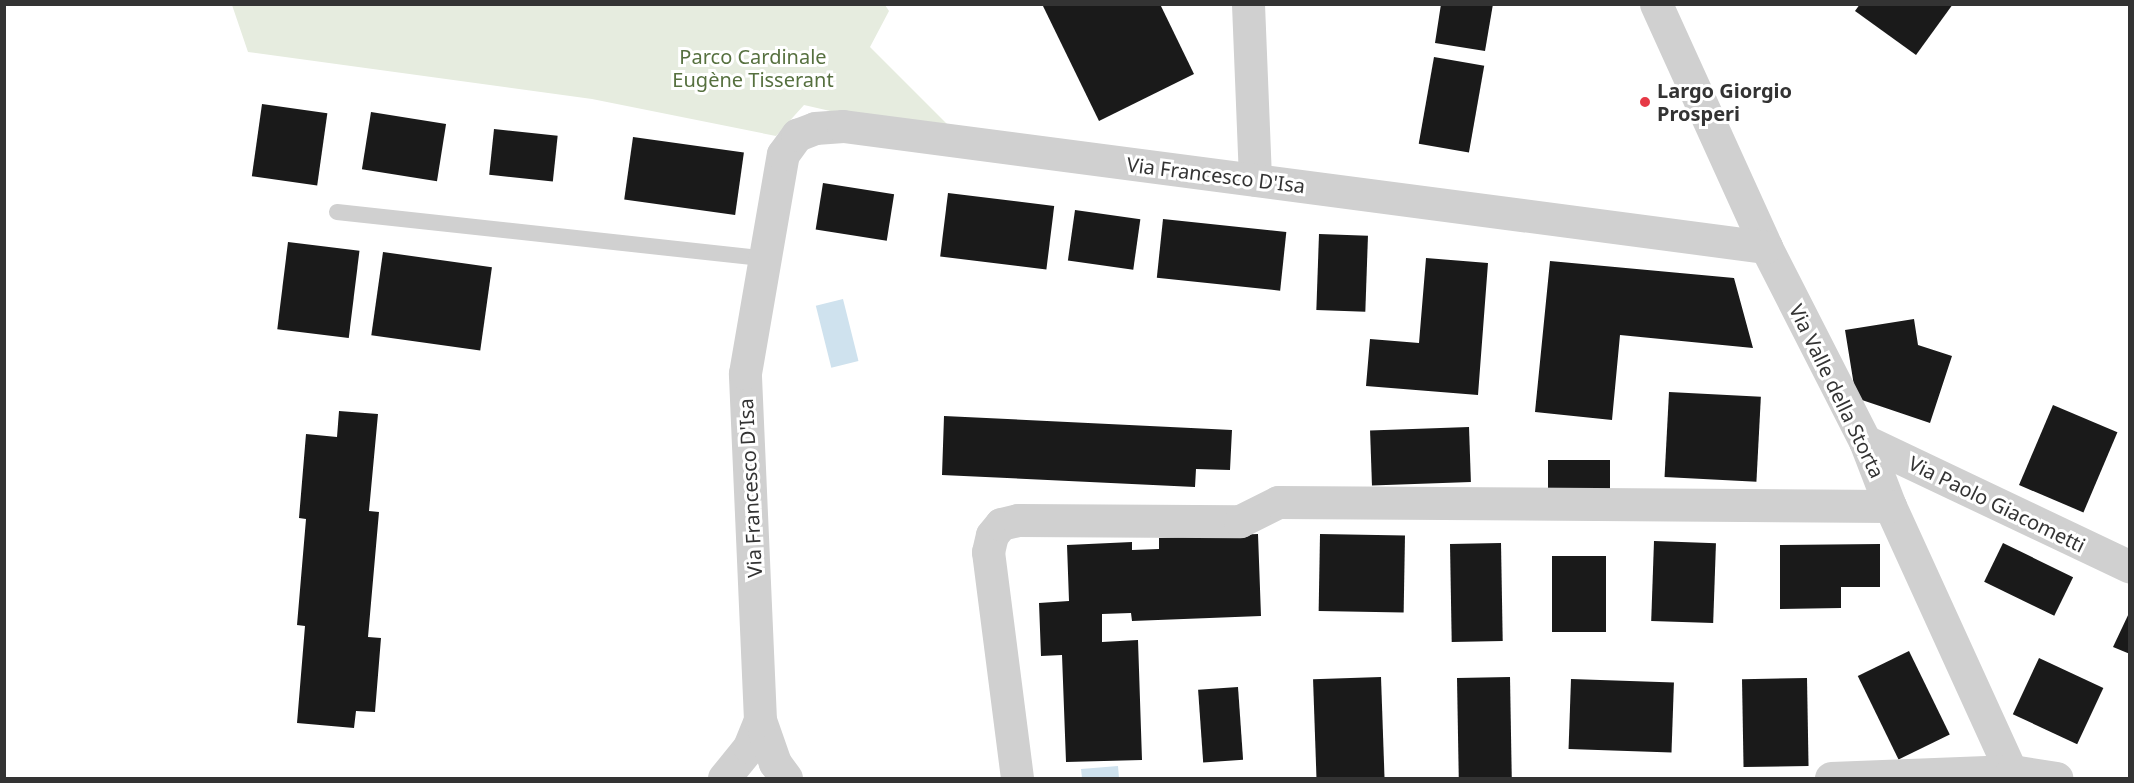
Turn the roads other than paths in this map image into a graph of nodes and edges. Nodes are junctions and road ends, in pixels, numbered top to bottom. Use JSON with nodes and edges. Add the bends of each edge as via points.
{"nodes":[{"id":1,"x":1248,"y":4,"type":"edge"},
{"id":2,"x":1656,"y":4,"type":"edge"},
{"id":3,"x":1255,"y":180,"type":"junction"},
{"id":4,"x":337,"y":212,"type":"dead end"},
{"id":5,"x":1766,"y":247,"type":"junction"},
{"id":6,"x":762,"y":258,"type":"junction"},
{"id":7,"x":1865,"y":441,"type":"junction"},
{"id":8,"x":1890,"y":506,"type":"junction"},
{"id":9,"x":2130,"y":567,"type":"edge"},
{"id":10,"x":760,"y":720,"type":"junction"},
{"id":11,"x":2013,"y":775,"type":"edge"},
{"id":12,"x":724,"y":778,"type":"edge"},
{"id":13,"x":786,"y":778,"type":"edge"},
{"id":14,"x":1017,"y":778,"type":"edge"},
{"id":15,"x":1831,"y":778,"type":"edge"},
{"id":16,"x":2056,"y":778,"type":"edge"}],
"edges":[{"from":1,"to":3,"type":"street"},
{"from":2,"to":5,"type":"street","name":"Via Valle della Storta"},
{"from":3,"to":5,"type":"street","name":"Via Francesco D'Isa"},
{"from":3,"to":6,"type":"street","name":"Via Francesco D'Isa","via":[[825,126],[797,135],[785,148]]},
{"from":4,"to":6,"type":"lane"},
{"from":5,"to":7,"type":"street","name":"Via Valle della Storta"},
{"from":6,"to":10,"type":"street","name":"Via Francesco D'Isa","via":[[747,352],[745,417],[754,526]]},
{"from":7,"to":8,"type":"street","name":"Via Valle della Storta"},
{"from":7,"to":9,"type":"street","name":"Via Paolo Giacometti"},
{"from":8,"to":11,"type":"street","name":"Via Valle della Storta"},
{"from":8,"to":14,"type":"street","via":[[1278,502],[1240,521],[1018,520],[1001,524],[992,535],[988,552]]},
{"from":10,"to":12,"type":"street","via":[[749,747]]},
{"from":10,"to":13,"type":"street","via":[[775,763]]},
{"from":11,"to":15,"type":"street"},
{"from":11,"to":16,"type":"street"}]}
